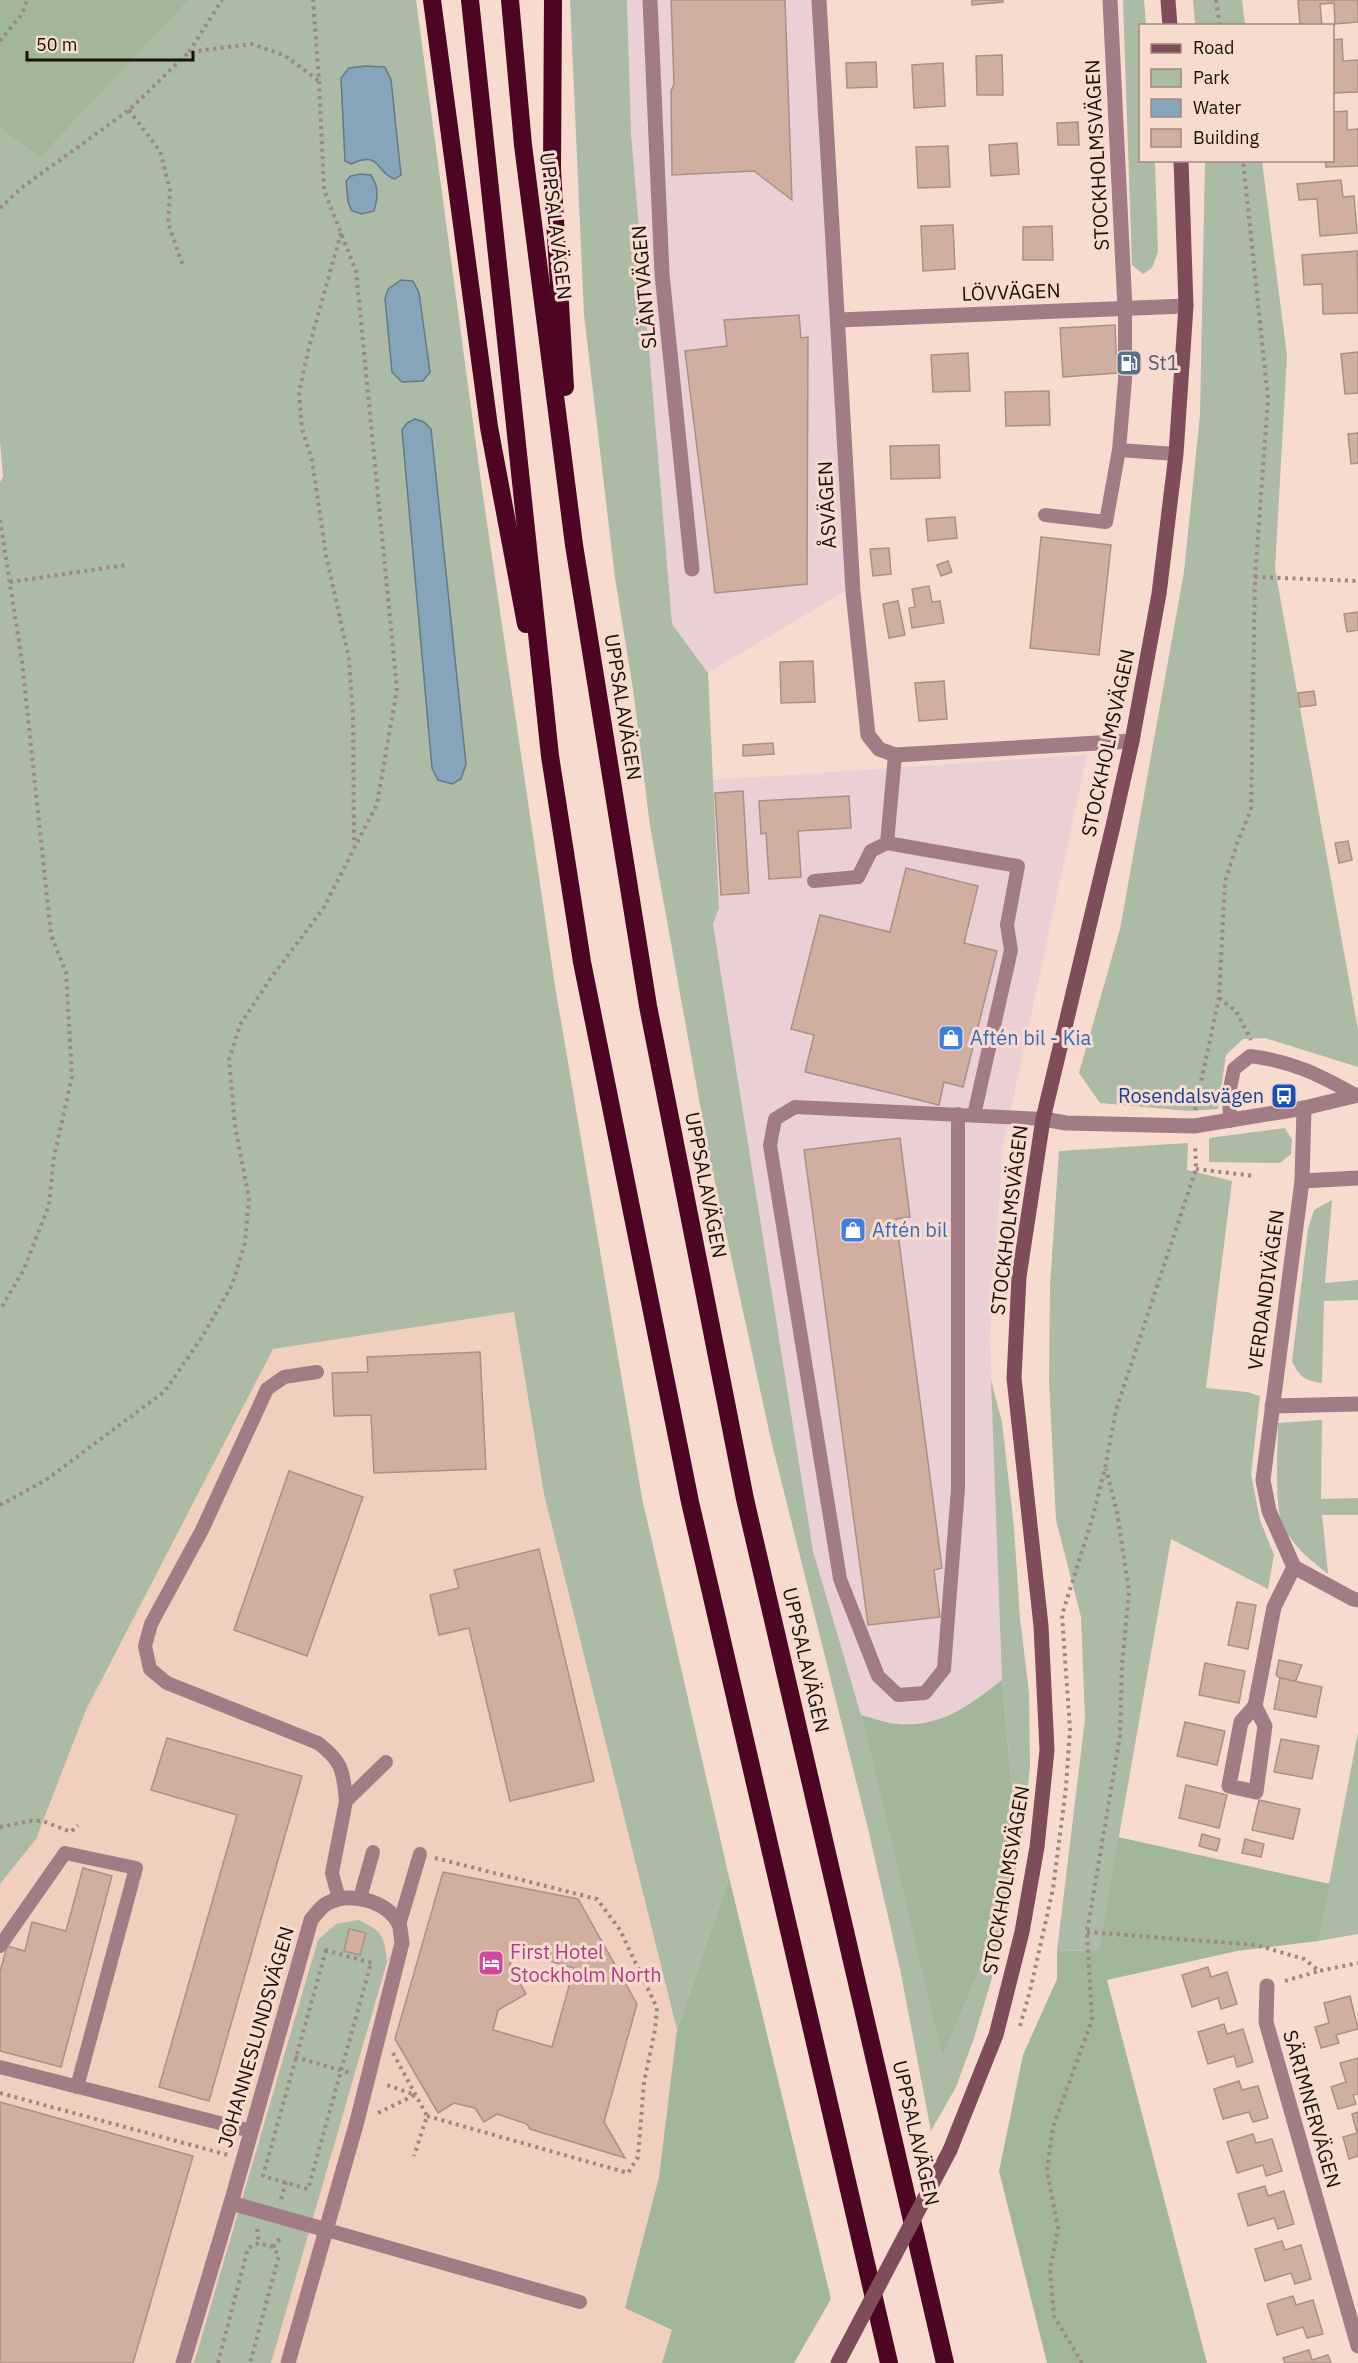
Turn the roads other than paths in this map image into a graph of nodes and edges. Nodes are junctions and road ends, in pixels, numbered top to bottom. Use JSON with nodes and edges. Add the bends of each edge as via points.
{"nodes":[{"id":1,"x":432,"y":0,"type":"edge"},
{"id":2,"x":470,"y":0,"type":"edge"},
{"id":3,"x":510,"y":0,"type":"edge"},
{"id":4,"x":554,"y":0,"type":"edge"},
{"id":5,"x":650,"y":0,"type":"edge"},
{"id":6,"x":819,"y":0,"type":"edge"},
{"id":7,"x":1110,"y":0,"type":"edge"},
{"id":8,"x":1168,"y":0,"type":"edge"},
{"id":9,"x":1170,"y":24,"type":"edge"},
{"id":10,"x":1181,"y":162,"type":"edge"},
{"id":11,"x":1186,"y":306,"type":"junction"},
{"id":12,"x":1125,"y":309,"type":"junction"},
{"id":13,"x":839,"y":320,"type":"junction"},
{"id":14,"x":1119,"y":450,"type":"junction"},
{"id":15,"x":1176,"y":454,"type":"junction"},
{"id":16,"x":1045,"y":515,"type":"dead end"},
{"id":17,"x":574,"y":545,"type":"junction"},
{"id":18,"x":692,"y":569,"type":"dead end"},
{"id":19,"x":1132,"y":741,"type":"junction"},
{"id":20,"x":895,"y":755,"type":"junction"},
{"id":21,"x":550,"y":756,"type":"junction"},
{"id":22,"x":887,"y":843,"type":"junction"},
{"id":23,"x":814,"y":881,"type":"dead end"},
{"id":24,"x":1357,"y":1096,"type":"edge"},
{"id":25,"x":1304,"y":1108,"type":"junction"},
{"id":26,"x":958,"y":1114,"type":"junction"},
{"id":27,"x":974,"y":1115,"type":"junction"},
{"id":28,"x":1043,"y":1119,"type":"junction"},
{"id":29,"x":1230,"y":1121,"type":"junction"},
{"id":30,"x":1358,"y":1178,"type":"edge"},
{"id":31,"x":1302,"y":1181,"type":"junction"},
{"id":32,"x":317,"y":1372,"type":"dead end"},
{"id":33,"x":1358,"y":1404,"type":"edge"},
{"id":34,"x":1272,"y":1406,"type":"junction"},
{"id":35,"x":1294,"y":1567,"type":"junction"},
{"id":36,"x":1358,"y":1600,"type":"edge"},
{"id":37,"x":1254,"y":1706,"type":"junction"},
{"id":38,"x":386,"y":1762,"type":"dead end"},
{"id":39,"x":346,"y":1801,"type":"junction"},
{"id":40,"x":373,"y":1852,"type":"dead end"},
{"id":41,"x":420,"y":1854,"type":"road end"},
{"id":42,"x":360,"y":1898,"type":"junction"},
{"id":43,"x":339,"y":1899,"type":"junction"},
{"id":44,"x":399,"y":1925,"type":"junction"},
{"id":45,"x":0,"y":1946,"type":"edge"},
{"id":46,"x":1267,"y":1986,"type":"road end"},
{"id":47,"x":0,"y":2067,"type":"edge"},
{"id":48,"x":77,"y":2087,"type":"junction"},
{"id":49,"x":251,"y":2131,"type":"junction"},
{"id":50,"x":231,"y":2203,"type":"junction"},
{"id":51,"x":327,"y":2230,"type":"junction"},
{"id":52,"x":580,"y":2302,"type":"dead end"},
{"id":53,"x":1358,"y":2346,"type":"edge"},
{"id":54,"x":186,"y":2362,"type":"edge"},
{"id":55,"x":288,"y":2363,"type":"edge"},
{"id":56,"x":838,"y":2363,"type":"edge"},
{"id":57,"x":889,"y":2363,"type":"edge"},
{"id":58,"x":945,"y":2363,"type":"edge"}],
"edges":[{"from":1,"to":21,"type":"highway","via":[[489,427]]},
{"from":2,"to":21,"type":"highway"},
{"from":3,"to":17,"type":"highway","name":"UPPSALAVÄGEN","via":[[523,145]]},
{"from":4,"to":17,"type":"highway","via":[[552,170]]},
{"from":5,"to":18,"type":"street","name":"SLÄNTVÄGEN","via":[[662,274]]},
{"from":6,"to":13,"type":"street","name":"ÅSVÄGEN"},
{"from":7,"to":12,"type":"street","name":"STOCKHOLMSVÄGEN"},
{"from":8,"to":9,"type":"main road"},
{"from":10,"to":11,"type":"main road","name":"STOCKHOLMSVÄGEN"},
{"from":11,"to":12,"type":"street","name":"LÖVVÄGEN"},
{"from":11,"to":15,"type":"main road","name":"STOCKHOLMSVÄGEN"},
{"from":12,"to":13,"type":"street","name":"LÖVVÄGEN"},
{"from":12,"to":14,"type":"lane","via":[[1125,380]]},
{"from":13,"to":20,"type":"street","name":"ÅSVÄGEN","via":[[853,592],[868,735],[879,749]]},
{"from":14,"to":15,"type":"lane"},
{"from":14,"to":16,"type":"lane","via":[[1106,522]]},
{"from":15,"to":19,"type":"main road","name":"STOCKHOLMSVÄGEN","via":[[1159,594]]},
{"from":17,"to":58,"type":"highway","name":"UPPSALAVÄGEN","via":[[648,1006],[742,1487]]},
{"from":19,"to":20,"type":"street"},
{"from":19,"to":28,"type":"main road","name":"STOCKHOLMSVÄGEN"},
{"from":20,"to":22,"type":"lane"},
{"from":21,"to":57,"type":"highway","via":[[582,962],[690,1502]]},
{"from":22,"to":23,"type":"lane","via":[[871,852],[858,877]]},
{"from":22,"to":27,"type":"lane","via":[[1018,867],[1007,926],[1011,950]]},
{"from":24,"to":25,"type":"street"},
{"from":24,"to":29,"type":"lane","via":[[1313,1071],[1276,1059],[1250,1056],[1234,1069],[1228,1093]]},
{"from":25,"to":29,"type":"street"},
{"from":25,"to":31,"type":"street","name":"VERDANDIVÄGEN"},
{"from":26,"to":26,"type":"lane","via":[[958,1489],[944,1669],[925,1693],[898,1695],[878,1676],[840,1580],[770,1145],[775,1119],[795,1107]]},
{"from":26,"to":27,"type":"lane"},
{"from":27,"to":28,"type":"lane"},
{"from":28,"to":29,"type":"street","via":[[1066,1123],[1194,1125]]},
{"from":28,"to":56,"type":"main road","name":"STOCKHOLMSVÄGEN","bridge":true,"via":[[1019,1277],[1014,1378],[1041,1626],[1047,1750],[1037,1847],[1022,1932],[996,2035],[950,2150]]},
{"from":30,"to":31,"type":"street"},
{"from":31,"to":34,"type":"street","name":"VERDANDIVÄGEN"},
{"from":32,"to":39,"type":"lane","via":[[284,1377],[267,1389],[202,1530],[151,1624],[145,1646],[150,1669],[167,1683],[318,1743],[333,1755],[344,1774]]},
{"from":33,"to":34,"type":"street"},
{"from":34,"to":35,"type":"street","name":"VERDANDIVÄGEN","via":[[1263,1480],[1269,1511]]},
{"from":35,"to":36,"type":"street"},
{"from":35,"to":37,"type":"street","via":[[1274,1606]]},
{"from":37,"to":37,"type":"street","via":[[1241,1722],[1229,1786],[1256,1792],[1265,1726]]},
{"from":38,"to":39,"type":"lane"},
{"from":39,"to":43,"type":"lane","via":[[332,1873]]},
{"from":40,"to":42,"type":"lane"},
{"from":41,"to":44,"type":"lane"},
{"from":42,"to":43,"type":"street"},
{"from":42,"to":44,"type":"street","via":[[379,1905]]},
{"from":43,"to":49,"type":"street","name":"JOHANNESLUNDSVÄGEN","via":[[326,1903],[311,1920]]},
{"from":44,"to":51,"type":"street","via":[[402,1943]]},
{"from":45,"to":48,"type":"lane","via":[[65,1854],[136,1868]]},
{"from":46,"to":53,"type":"street","name":"SÄRIMNERVÄGEN","via":[[1266,2022]]},
{"from":47,"to":48,"type":"lane"},
{"from":48,"to":49,"type":"lane"},
{"from":49,"to":50,"type":"street","name":"JOHANNESLUNDSVÄGEN"},
{"from":50,"to":51,"type":"street"},
{"from":50,"to":54,"type":"street","name":"JOHANNESLUNDSVÄGEN"},
{"from":51,"to":52,"type":"lane"},
{"from":51,"to":55,"type":"street"}]}
